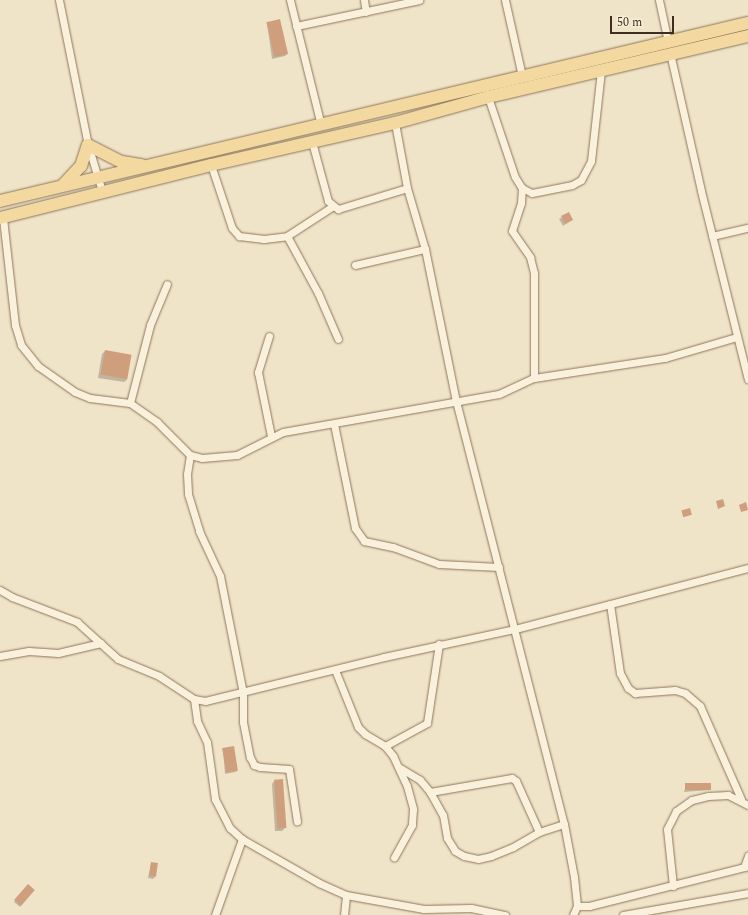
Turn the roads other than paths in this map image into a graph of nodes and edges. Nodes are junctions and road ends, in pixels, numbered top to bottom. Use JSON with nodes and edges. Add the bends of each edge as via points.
{"nodes":[{"id":1,"x":58,"y":0,"type":"edge"},
{"id":2,"x":290,"y":0,"type":"edge"},
{"id":3,"x":364,"y":0,"type":"edge"},
{"id":4,"x":419,"y":0,"type":"edge"},
{"id":5,"x":505,"y":0,"type":"edge"},
{"id":6,"x":659,"y":0,"type":"edge"},
{"id":7,"x":366,"y":12,"type":"junction"},
{"id":8,"x":748,"y":23,"type":"edge"},
{"id":9,"x":296,"y":26,"type":"junction"},
{"id":10,"x":748,"y":36,"type":"edge"},
{"id":11,"x":669,"y":48,"type":"junction"},
{"id":12,"x":601,"y":70,"type":"junction"},
{"id":13,"x":522,"y":76,"type":"junction"},
{"id":14,"x":525,"y":89,"type":"junction"},
{"id":15,"x":488,"y":98,"type":"junction"},
{"id":16,"x":394,"y":123,"type":"junction"},
{"id":17,"x":321,"y":125,"type":"junction"},
{"id":18,"x":312,"y":142,"type":"junction"},
{"id":19,"x":88,"y":145,"type":"junction"},
{"id":20,"x":211,"y":165,"type":"junction"},
{"id":21,"x":151,"y":166,"type":"junction"},
{"id":22,"x":96,"y":178,"type":"junction"},
{"id":23,"x":61,"y":186,"type":"junction"},
{"id":24,"x":407,"y":188,"type":"junction"},
{"id":25,"x":522,"y":188,"type":"junction"},
{"id":26,"x":102,"y":191,"type":"junction"},
{"id":27,"x":0,"y":201,"type":"edge"},
{"id":28,"x":333,"y":206,"type":"junction"},
{"id":29,"x":2,"y":218,"type":"edge"},
{"id":30,"x":748,"y":228,"type":"edge"},
{"id":31,"x":286,"y":236,"type":"junction"},
{"id":32,"x":712,"y":236,"type":"junction"},
{"id":33,"x":425,"y":249,"type":"junction"},
{"id":34,"x":355,"y":265,"type":"dead end"},
{"id":35,"x":167,"y":284,"type":"dead end"},
{"id":36,"x":269,"y":336,"type":"dead end"},
{"id":37,"x":737,"y":337,"type":"junction"},
{"id":38,"x":338,"y":339,"type":"dead end"},
{"id":39,"x":534,"y":378,"type":"junction"},
{"id":40,"x":748,"y":379,"type":"edge"},
{"id":41,"x":456,"y":401,"type":"junction"},
{"id":42,"x":130,"y":403,"type":"junction"},
{"id":43,"x":334,"y":424,"type":"junction"},
{"id":44,"x":271,"y":436,"type":"junction"},
{"id":45,"x":190,"y":455,"type":"junction"},
{"id":46,"x":500,"y":567,"type":"junction"},
{"id":47,"x":748,"y":568,"type":"edge"},
{"id":48,"x":0,"y":590,"type":"edge"},
{"id":49,"x":610,"y":604,"type":"junction"},
{"id":50,"x":515,"y":629,"type":"junction"},
{"id":51,"x":100,"y":643,"type":"junction"},
{"id":52,"x":440,"y":644,"type":"junction"},
{"id":53,"x":0,"y":656,"type":"edge"},
{"id":54,"x":335,"y":670,"type":"junction"},
{"id":55,"x":243,"y":693,"type":"junction"},
{"id":56,"x":194,"y":699,"type":"junction"},
{"id":57,"x":385,"y":746,"type":"junction"},
{"id":58,"x":400,"y":768,"type":"junction"},
{"id":59,"x":430,"y":792,"type":"junction"},
{"id":60,"x":741,"y":800,"type":"junction"},
{"id":61,"x":748,"y":805,"type":"edge"},
{"id":62,"x":297,"y":821,"type":"dead end"},
{"id":63,"x":564,"y":824,"type":"junction"},
{"id":64,"x":539,"y":832,"type":"junction"},
{"id":65,"x":242,"y":839,"type":"junction"},
{"id":66,"x":748,"y":856,"type":"edge"},
{"id":67,"x":394,"y":857,"type":"dead end"},
{"id":68,"x":746,"y":867,"type":"edge"},
{"id":69,"x":673,"y":886,"type":"junction"},
{"id":70,"x":748,"y":893,"type":"edge"},
{"id":71,"x":346,"y":895,"type":"junction"},
{"id":72,"x":577,"y":906,"type":"junction"},
{"id":73,"x":449,"y":907,"type":"junction"},
{"id":74,"x":424,"y":912,"type":"edge"},
{"id":75,"x":215,"y":915,"type":"edge"},
{"id":76,"x":344,"y":915,"type":"edge"},
{"id":77,"x":450,"y":915,"type":"edge"},
{"id":78,"x":505,"y":915,"type":"edge"},
{"id":79,"x":573,"y":915,"type":"edge"},
{"id":80,"x":623,"y":915,"type":"edge"}],
"edges":[{"from":1,"to":19,"type":"street"},
{"from":2,"to":9,"type":"street"},
{"from":3,"to":7,"type":"street"},
{"from":4,"to":7,"type":"street"},
{"from":5,"to":13,"type":"street"},
{"from":6,"to":11,"type":"street"},
{"from":7,"to":9,"type":"street"},
{"from":8,"to":11,"type":"main road"},
{"from":9,"to":17,"type":"street"},
{"from":10,"to":11,"type":"main road"},
{"from":11,"to":12,"type":"main road"},
{"from":11,"to":13,"type":"main road"},
{"from":11,"to":32,"type":"street"},
{"from":12,"to":14,"type":"main road"},
{"from":12,"to":25,"type":"street","via":[[591,161],[581,180],[572,185],[532,192]]},
{"from":13,"to":14,"type":"main road"},
{"from":13,"to":17,"type":"main road"},
{"from":14,"to":15,"type":"main road"},
{"from":15,"to":16,"type":"main road"},
{"from":15,"to":25,"type":"street","via":[[515,177]]},
{"from":16,"to":18,"type":"main road"},
{"from":16,"to":24,"type":"street"},
{"from":17,"to":21,"type":"main road"},
{"from":18,"to":20,"type":"main road"},
{"from":18,"to":28,"type":"street","via":[[328,201]]},
{"from":19,"to":21,"type":"main road","via":[[122,162]]},
{"from":19,"to":22,"type":"street"},
{"from":19,"to":23,"type":"main road","via":[[81,166]]},
{"from":20,"to":26,"type":"main road"},
{"from":20,"to":31,"type":"street","via":[[234,233],[264,239]]},
{"from":21,"to":22,"type":"main road"},
{"from":22,"to":23,"type":"main road"},
{"from":22,"to":26,"type":"street"},
{"from":23,"to":27,"type":"main road"},
{"from":24,"to":28,"type":"street","via":[[338,209]]},
{"from":24,"to":33,"type":"street"},
{"from":25,"to":39,"type":"street","via":[[519,210],[512,231],[530,257],[534,272]]},
{"from":26,"to":29,"type":"main road"},
{"from":28,"to":31,"type":"street"},
{"from":29,"to":42,"type":"street","via":[[15,325],[21,345],[38,366],[75,392],[90,398]]},
{"from":30,"to":32,"type":"street"},
{"from":31,"to":38,"type":"street","via":[[318,293]]},
{"from":32,"to":37,"type":"street"},
{"from":33,"to":34,"type":"street"},
{"from":33,"to":41,"type":"street"},
{"from":35,"to":42,"type":"street","via":[[150,325]]},
{"from":36,"to":44,"type":"street","via":[[258,372]]},
{"from":37,"to":39,"type":"street","via":[[665,358]]},
{"from":37,"to":40,"type":"street"},
{"from":39,"to":41,"type":"street","via":[[499,394]]},
{"from":41,"to":43,"type":"street"},
{"from":41,"to":46,"type":"street"},
{"from":42,"to":45,"type":"street","via":[[157,422]]},
{"from":43,"to":44,"type":"street"},
{"from":43,"to":46,"type":"street","via":[[355,528],[364,541],[393,547],[425,561],[439,564]]},
{"from":44,"to":45,"type":"street","via":[[237,455],[202,458]]},
{"from":45,"to":55,"type":"street","via":[[187,474],[188,494],[199,531],[220,576]]},
{"from":46,"to":50,"type":"street"},
{"from":47,"to":49,"type":"street"},
{"from":48,"to":51,"type":"street","via":[[77,622]]},
{"from":49,"to":50,"type":"street"},
{"from":49,"to":60,"type":"street","via":[[620,673],[628,688],[635,693],[675,690],[685,693],[700,706]]},
{"from":50,"to":52,"type":"street"},
{"from":50,"to":63,"type":"street"},
{"from":51,"to":53,"type":"street","via":[[58,654],[33,651]]},
{"from":51,"to":56,"type":"street","via":[[118,658],[159,676]]},
{"from":52,"to":54,"type":"street"},
{"from":52,"to":57,"type":"street","via":[[427,723]]},
{"from":54,"to":55,"type":"street"},
{"from":54,"to":57,"type":"street","via":[[358,727]]},
{"from":55,"to":56,"type":"street","via":[[205,701]]},
{"from":55,"to":62,"type":"street","via":[[243,722],[250,757],[254,765],[260,767],[289,768]]},
{"from":56,"to":65,"type":"street","via":[[197,721],[207,742],[215,798],[230,828]]},
{"from":57,"to":58,"type":"street"},
{"from":58,"to":59,"type":"street","via":[[420,780]]},
{"from":58,"to":67,"type":"street","via":[[413,809],[412,825]]},
{"from":59,"to":64,"type":"street","via":[[512,778],[516,781]]},
{"from":59,"to":64,"type":"street","via":[[443,815],[447,838],[455,851],[464,856],[491,856]]},
{"from":60,"to":61,"type":"street"},
{"from":60,"to":69,"type":"street","via":[[728,795],[708,796],[692,800],[676,811],[667,829]]},
{"from":63,"to":64,"type":"street"},
{"from":63,"to":72,"type":"street"},
{"from":65,"to":71,"type":"street","via":[[319,883]]},
{"from":65,"to":75,"type":"street"},
{"from":66,"to":68,"type":"street"},
{"from":68,"to":69,"type":"street"},
{"from":69,"to":72,"type":"street"},
{"from":70,"to":80,"type":"street"},
{"from":71,"to":74,"type":"street"},
{"from":71,"to":76,"type":"street"},
{"from":72,"to":79,"type":"street"},
{"from":73,"to":74,"type":"street"},
{"from":73,"to":77,"type":"street"},
{"from":73,"to":78,"type":"street","via":[[486,910]]}]}
